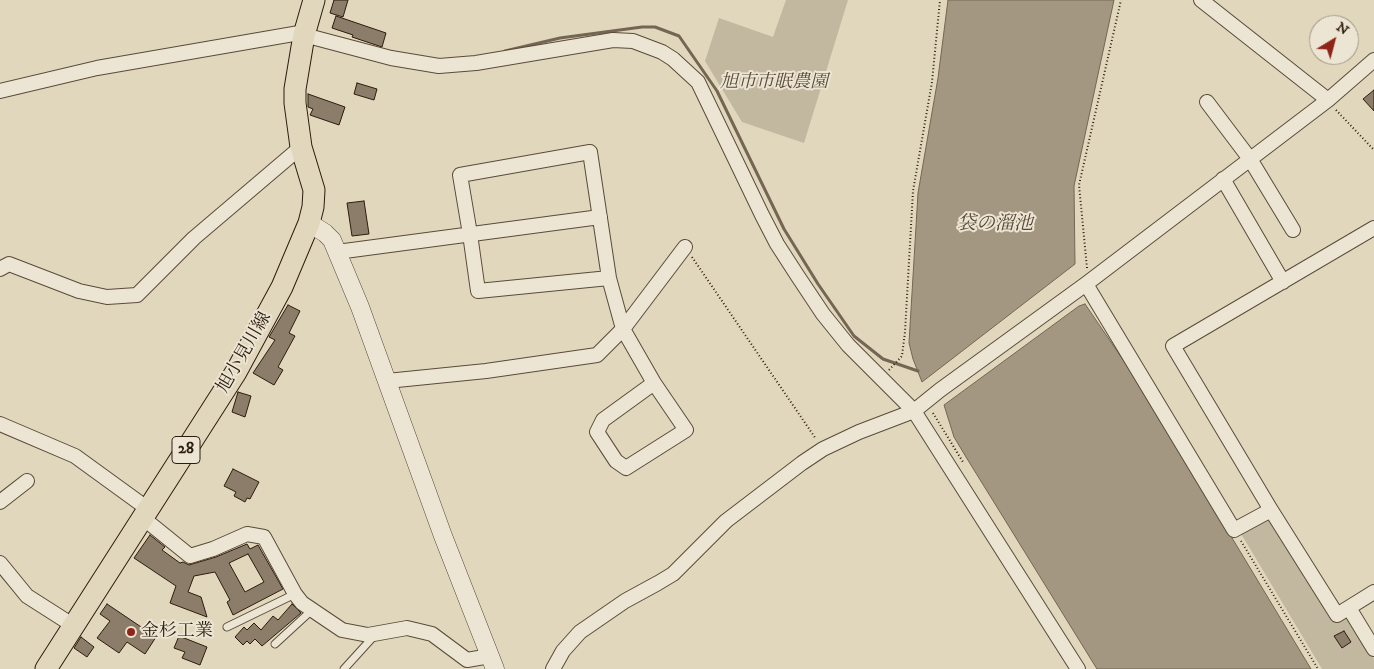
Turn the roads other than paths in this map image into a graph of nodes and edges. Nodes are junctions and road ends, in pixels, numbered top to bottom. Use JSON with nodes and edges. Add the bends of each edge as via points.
{"nodes":[{"id":1,"x":314,"y":0,"type":"edge"},
{"id":2,"x":1201,"y":0,"type":"edge"},
{"id":3,"x":305,"y":34,"type":"junction"},
{"id":4,"x":1374,"y":60,"type":"edge"},
{"id":5,"x":0,"y":90,"type":"edge"},
{"id":6,"x":1328,"y":100,"type":"junction"},
{"id":7,"x":1207,"y":102,"type":"dead end"},
{"id":8,"x":301,"y":147,"type":"junction"},
{"id":9,"x":1250,"y":159,"type":"junction"},
{"id":10,"x":1223,"y":179,"type":"junction"},
{"id":11,"x":600,"y":217,"type":"junction"},
{"id":12,"x":309,"y":223,"type":"junction"},
{"id":13,"x":1374,"y":228,"type":"edge"},
{"id":14,"x":1294,"y":230,"type":"dead end"},
{"id":15,"x":470,"y":234,"type":"junction"},
{"id":16,"x":685,"y":247,"type":"road end"},
{"id":17,"x":337,"y":252,"type":"junction"},
{"id":18,"x":0,"y":269,"type":"edge"},
{"id":19,"x":609,"y":278,"type":"junction"},
{"id":20,"x":1087,"y":278,"type":"junction"},
{"id":21,"x":1283,"y":282,"type":"junction"},
{"id":22,"x":623,"y":329,"type":"junction"},
{"id":23,"x":387,"y":381,"type":"junction"},
{"id":24,"x":654,"y":383,"type":"junction"},
{"id":25,"x":914,"y":412,"type":"junction"},
{"id":26,"x":0,"y":424,"type":"edge"},
{"id":27,"x":27,"y":481,"type":"dead end"},
{"id":28,"x":0,"y":502,"type":"edge"},
{"id":29,"x":1271,"y":510,"type":"junction"},
{"id":30,"x":145,"y":514,"type":"junction"},
{"id":31,"x":0,"y":563,"type":"edge"},
{"id":32,"x":1374,"y":592,"type":"edge"},
{"id":33,"x":296,"y":594,"type":"junction"},
{"id":34,"x":1349,"y":608,"type":"junction"},
{"id":35,"x":312,"y":610,"type":"junction"},
{"id":36,"x":74,"y":626,"type":"junction"},
{"id":37,"x":227,"y":627,"type":"dead end"},
{"id":38,"x":376,"y":633,"type":"junction"},
{"id":39,"x":275,"y":644,"type":"dead end"},
{"id":40,"x":1374,"y":649,"type":"edge"},
{"id":41,"x":493,"y":663,"type":"edge"},
{"id":42,"x":464,"y":664,"type":"edge"},
{"id":43,"x":46,"y":669,"type":"edge"},
{"id":44,"x":344,"y":669,"type":"edge"},
{"id":45,"x":553,"y":669,"type":"edge"},
{"id":46,"x":1078,"y":669,"type":"edge"}],
"edges":[{"from":1,"to":3,"type":"main road","name":"旭小見川線","number":"28"},
{"from":2,"to":6,"type":"street"},
{"from":3,"to":5,"type":"street","via":[[96,68]]},
{"from":3,"to":8,"type":"main road","name":"旭小見川線","number":"28","via":[[295,103]]},
{"from":3,"to":25,"type":"street","via":[[391,58],[439,66],[457,66],[613,40],[633,41],[662,52],[698,82],[777,244],[823,314],[848,345]]},
{"from":4,"to":6,"type":"street"},
{"from":6,"to":9,"type":"street"},
{"from":7,"to":9,"type":"street"},
{"from":8,"to":12,"type":"main road","name":"旭小見川線","number":"28","via":[[314,190]]},
{"from":8,"to":18,"type":"street","via":[[194,238],[137,295],[107,297],[79,291],[10,264]]},
{"from":9,"to":10,"type":"street"},
{"from":9,"to":14,"type":"street"},
{"from":10,"to":20,"type":"street"},
{"from":10,"to":21,"type":"street"},
{"from":11,"to":15,"type":"street"},
{"from":11,"to":15,"type":"street","via":[[590,152],[460,176]]},
{"from":11,"to":19,"type":"street"},
{"from":12,"to":17,"type":"street","via":[[326,233]]},
{"from":12,"to":30,"type":"main road","name":"旭小見川線","number":"28","via":[[282,287],[236,372]]},
{"from":13,"to":21,"type":"street"},
{"from":15,"to":17,"type":"street"},
{"from":15,"to":19,"type":"street","via":[[478,291]]},
{"from":16,"to":22,"type":"street"},
{"from":17,"to":23,"type":"street"},
{"from":19,"to":22,"type":"street"},
{"from":20,"to":25,"type":"street"},
{"from":20,"to":29,"type":"street","via":[[1234,530]]},
{"from":21,"to":29,"type":"street","via":[[1173,346]]},
{"from":22,"to":23,"type":"street","via":[[597,355]]},
{"from":22,"to":24,"type":"street"},
{"from":23,"to":41,"type":"street"},
{"from":24,"to":24,"type":"street","via":[[604,420],[597,432],[616,461],[626,468],[686,430]]},
{"from":25,"to":45,"type":"street","via":[[823,449],[726,521],[673,574],[580,632]]},
{"from":25,"to":46,"type":"street"},
{"from":26,"to":30,"type":"street","via":[[75,456]]},
{"from":27,"to":28,"type":"street"},
{"from":29,"to":34,"type":"street","via":[[1337,615]]},
{"from":30,"to":33,"type":"street","via":[[190,556],[247,534],[264,538]]},
{"from":30,"to":36,"type":"main road","name":"旭小見川線","number":"28"},
{"from":31,"to":36,"type":"street","via":[[27,596]]},
{"from":32,"to":34,"type":"street"},
{"from":33,"to":35,"type":"street"},
{"from":33,"to":37,"type":"lane"},
{"from":34,"to":40,"type":"street"},
{"from":35,"to":38,"type":"street","via":[[342,630],[368,635]]},
{"from":35,"to":39,"type":"lane"},
{"from":36,"to":43,"type":"main road","name":"旭小見川線","number":"28"},
{"from":38,"to":42,"type":"street","via":[[407,628],[432,634]]},
{"from":38,"to":44,"type":"lane"},
{"from":41,"to":42,"type":"street"}]}
